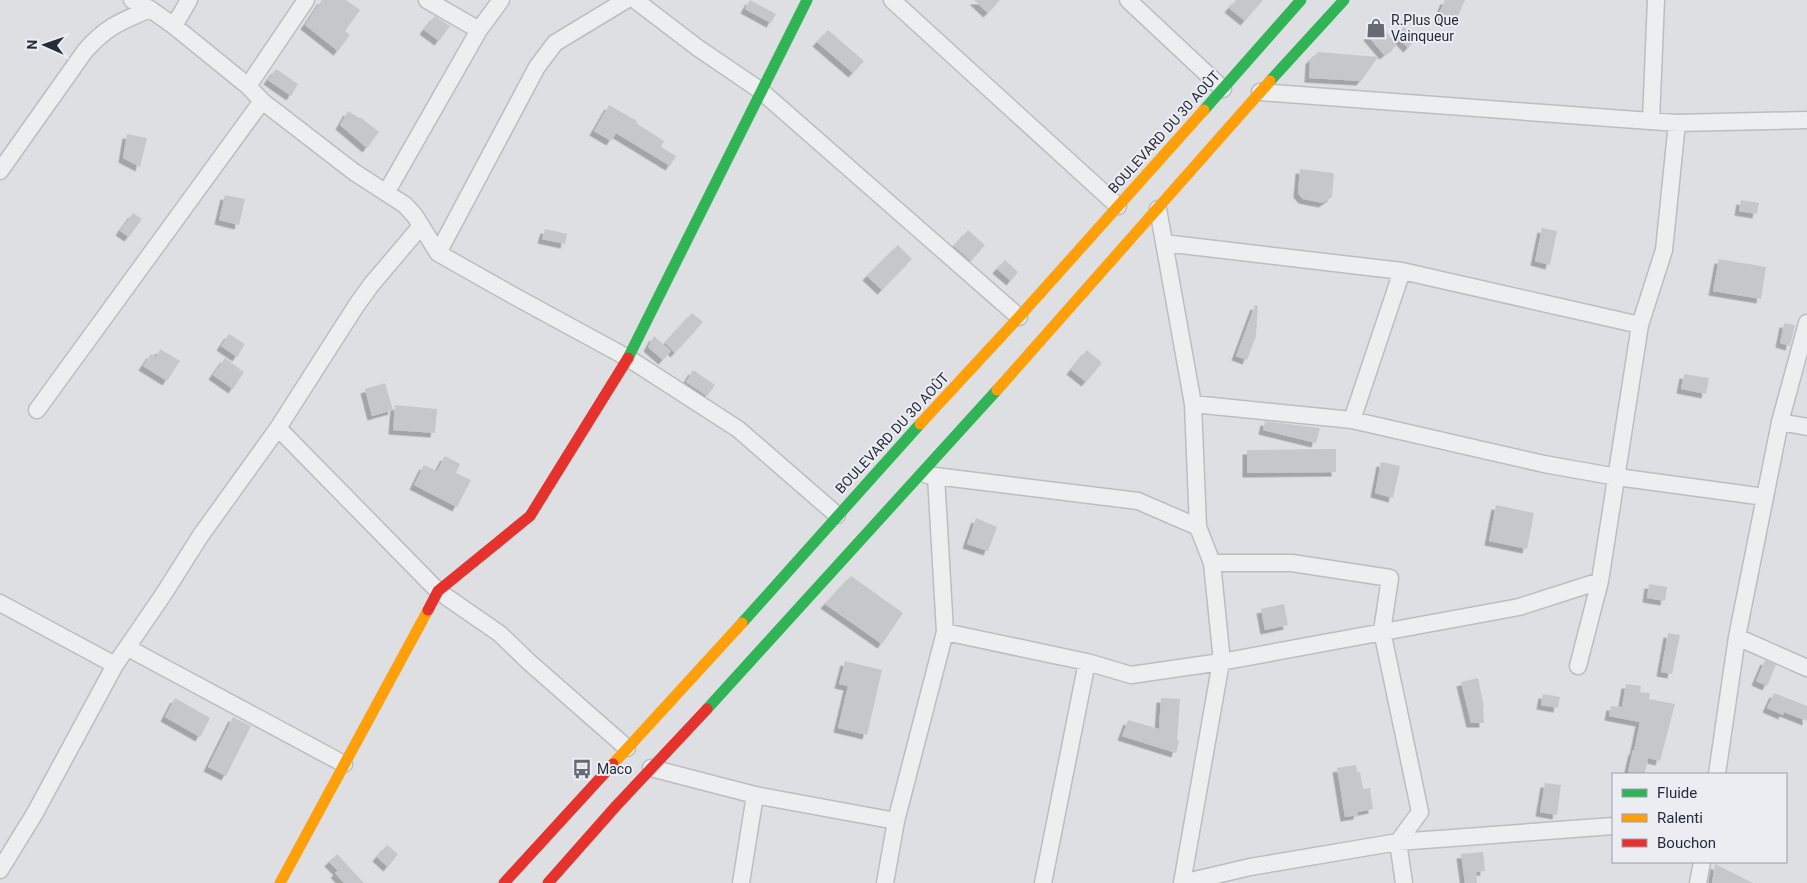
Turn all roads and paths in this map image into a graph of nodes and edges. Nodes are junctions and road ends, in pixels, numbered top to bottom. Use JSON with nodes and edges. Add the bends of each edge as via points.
{"nodes":[{"id":1,"x":132,"y":0,"type":"edge"},
{"id":2,"x":189,"y":0,"type":"edge"},
{"id":3,"x":306,"y":0,"type":"edge"},
{"id":4,"x":427,"y":0,"type":"edge"},
{"id":5,"x":501,"y":0,"type":"edge"},
{"id":6,"x":626,"y":0,"type":"edge"},
{"id":7,"x":635,"y":0,"type":"edge"},
{"id":8,"x":806,"y":0,"type":"edge"},
{"id":9,"x":892,"y":0,"type":"edge"},
{"id":10,"x":1128,"y":0,"type":"edge"},
{"id":11,"x":1301,"y":0,"type":"edge"},
{"id":12,"x":1344,"y":0,"type":"edge"},
{"id":13,"x":1656,"y":0,"type":"edge"},
{"id":14,"x":150,"y":9,"type":"junction"},
{"id":15,"x":174,"y":26,"type":"junction"},
{"id":16,"x":479,"y":30,"type":"junction"},
{"id":17,"x":248,"y":86,"type":"junction"},
{"id":18,"x":1224,"y":89,"type":"junction"},
{"id":19,"x":762,"y":91,"type":"junction"},
{"id":20,"x":1260,"y":92,"type":"junction"},
{"id":21,"x":262,"y":101,"type":"junction"},
{"id":22,"x":1807,"y":120,"type":"edge"},
{"id":23,"x":1650,"y":121,"type":"junction"},
{"id":24,"x":1677,"y":123,"type":"junction"},
{"id":25,"x":0,"y":171,"type":"edge"},
{"id":26,"x":386,"y":193,"type":"junction"},
{"id":27,"x":1118,"y":206,"type":"junction"},
{"id":28,"x":1158,"y":209,"type":"junction"},
{"id":29,"x":421,"y":226,"type":"junction"},
{"id":30,"x":1164,"y":243,"type":"junction"},
{"id":31,"x":438,"y":253,"type":"junction"},
{"id":32,"x":1402,"y":271,"type":"junction"},
{"id":33,"x":1020,"y":317,"type":"junction"},
{"id":34,"x":1807,"y":323,"type":"edge"},
{"id":35,"x":1640,"y":325,"type":"junction"},
{"id":36,"x":628,"y":358,"type":"junction"},
{"id":37,"x":1193,"y":404,"type":"junction"},
{"id":38,"x":37,"y":410,"type":"dead end"},
{"id":39,"x":1352,"y":420,"type":"junction"},
{"id":40,"x":1780,"y":422,"type":"junction"},
{"id":41,"x":1807,"y":427,"type":"edge"},
{"id":42,"x":278,"y":428,"type":"junction"},
{"id":43,"x":928,"y":475,"type":"junction"},
{"id":44,"x":1617,"y":477,"type":"junction"},
{"id":45,"x":1765,"y":497,"type":"junction"},
{"id":46,"x":837,"y":515,"type":"junction"},
{"id":47,"x":1198,"y":527,"type":"junction"},
{"id":48,"x":1212,"y":563,"type":"junction"},
{"id":49,"x":1600,"y":581,"type":"junction"},
{"id":50,"x":438,"y":591,"type":"junction"},
{"id":51,"x":0,"y":603,"type":"edge"},
{"id":52,"x":1382,"y":631,"type":"junction"},
{"id":53,"x":945,"y":632,"type":"junction"},
{"id":54,"x":1737,"y":637,"type":"junction"},
{"id":55,"x":128,"y":648,"type":"junction"},
{"id":56,"x":1087,"y":662,"type":"junction"},
{"id":57,"x":1221,"y":662,"type":"junction"},
{"id":58,"x":115,"y":665,"type":"junction"},
{"id":59,"x":1578,"y":666,"type":"dead end"},
{"id":60,"x":1807,"y":668,"type":"edge"},
{"id":61,"x":627,"y":748,"type":"junction"},
{"id":62,"x":344,"y":764,"type":"junction"},
{"id":63,"x":651,"y":768,"type":"junction"},
{"id":64,"x":1717,"y":773,"type":"edge"},
{"id":65,"x":755,"y":795,"type":"junction"},
{"id":66,"x":896,"y":821,"type":"junction"},
{"id":67,"x":1612,"y":826,"type":"edge"},
{"id":68,"x":1398,"y":842,"type":"junction"},
{"id":69,"x":1702,"y":863,"type":"edge"},
{"id":70,"x":0,"y":870,"type":"edge"},
{"id":71,"x":1251,"y":875,"type":"edge"},
{"id":72,"x":280,"y":883,"type":"edge"},
{"id":73,"x":504,"y":883,"type":"edge"},
{"id":74,"x":548,"y":883,"type":"edge"},
{"id":75,"x":741,"y":883,"type":"edge"},
{"id":76,"x":885,"y":883,"type":"edge"},
{"id":77,"x":1043,"y":883,"type":"edge"},
{"id":78,"x":1182,"y":883,"type":"edge"},
{"id":79,"x":1404,"y":883,"type":"edge"},
{"id":80,"x":1698,"y":883,"type":"edge"}],
"edges":[{"from":1,"to":14,"type":"street"},
{"from":2,"to":15,"type":"street"},
{"from":3,"to":17,"type":"street"},
{"from":4,"to":16,"type":"street"},
{"from":5,"to":16,"type":"street"},
{"from":6,"to":31,"type":"street","via":[[555,43],[545,55]]},
{"from":7,"to":19,"type":"street"},
{"from":8,"to":19,"type":"main road"},
{"from":9,"to":27,"type":"street"},
{"from":10,"to":18,"type":"street"},
{"from":11,"to":18,"type":"main road","name":"BOULEVARD DU 30 AOÛT"},
{"from":12,"to":20,"type":"main road"},
{"from":13,"to":23,"type":"street"},
{"from":14,"to":15,"type":"street"},
{"from":14,"to":25,"type":"street","via":[[100,34]]},
{"from":15,"to":17,"type":"street"},
{"from":16,"to":26,"type":"street"},
{"from":17,"to":21,"type":"street"},
{"from":18,"to":27,"type":"main road","name":"BOULEVARD DU 30 AOÛT"},
{"from":19,"to":33,"type":"street"},
{"from":19,"to":36,"type":"main road"},
{"from":20,"to":23,"type":"street"},
{"from":20,"to":28,"type":"main road"},
{"from":21,"to":26,"type":"street"},
{"from":21,"to":38,"type":"street"},
{"from":22,"to":24,"type":"street"},
{"from":23,"to":24,"type":"street"},
{"from":24,"to":35,"type":"street","via":[[1664,250]]},
{"from":26,"to":29,"type":"street","via":[[410,210]]},
{"from":27,"to":33,"type":"main road","name":"BOULEVARD DU 30 AOÛT"},
{"from":28,"to":30,"type":"street"},
{"from":28,"to":43,"type":"main road"},
{"from":29,"to":31,"type":"street"},
{"from":29,"to":42,"type":"street","via":[[356,306]]},
{"from":30,"to":32,"type":"street"},
{"from":30,"to":37,"type":"street"},
{"from":31,"to":36,"type":"street"},
{"from":32,"to":35,"type":"street"},
{"from":32,"to":39,"type":"street"},
{"from":33,"to":46,"type":"main road","name":"BOULEVARD DU 30 AOÛT"},
{"from":34,"to":40,"type":"street"},
{"from":35,"to":44,"type":"street"},
{"from":36,"to":46,"type":"street","via":[[738,429]]},
{"from":36,"to":50,"type":"main road","via":[[530,516]]},
{"from":37,"to":39,"type":"street"},
{"from":37,"to":47,"type":"street"},
{"from":39,"to":44,"type":"street","via":[[1544,464]]},
{"from":40,"to":41,"type":"street"},
{"from":40,"to":45,"type":"street"},
{"from":42,"to":50,"type":"street"},
{"from":42,"to":55,"type":"street","via":[[201,535]]},
{"from":43,"to":47,"type":"street","via":[[1138,501]]},
{"from":43,"to":53,"type":"street"},
{"from":43,"to":63,"type":"main road"},
{"from":44,"to":45,"type":"street"},
{"from":44,"to":49,"type":"street"},
{"from":45,"to":54,"type":"street"},
{"from":46,"to":61,"type":"main road","name":"BOULEVARD DU 30 AOÛT"},
{"from":47,"to":48,"type":"street"},
{"from":48,"to":52,"type":"street","via":[[1292,563],[1390,578]]},
{"from":48,"to":57,"type":"street"},
{"from":49,"to":52,"type":"street","via":[[1518,606]]},
{"from":49,"to":59,"type":"street"},
{"from":50,"to":61,"type":"street","via":[[500,634]]},
{"from":50,"to":62,"type":"main road"},
{"from":51,"to":58,"type":"street"},
{"from":52,"to":57,"type":"street"},
{"from":52,"to":68,"type":"street","via":[[1420,812]]},
{"from":53,"to":56,"type":"street"},
{"from":53,"to":66,"type":"street"},
{"from":54,"to":60,"type":"street"},
{"from":54,"to":64,"type":"street"},
{"from":55,"to":58,"type":"street"},
{"from":55,"to":62,"type":"street"},
{"from":56,"to":57,"type":"street","via":[[1131,675]]},
{"from":56,"to":77,"type":"street"},
{"from":57,"to":78,"type":"street"},
{"from":58,"to":70,"type":"street","via":[[35,813]]},
{"from":61,"to":73,"type":"main road","name":"BOULEVARD DU 30 AOÛT"},
{"from":62,"to":72,"type":"main road"},
{"from":63,"to":65,"type":"street"},
{"from":63,"to":74,"type":"main road"},
{"from":65,"to":66,"type":"street"},
{"from":65,"to":75,"type":"street"},
{"from":66,"to":76,"type":"street"},
{"from":67,"to":68,"type":"street"},
{"from":68,"to":71,"type":"street"},
{"from":68,"to":79,"type":"street"},
{"from":69,"to":80,"type":"street"},
{"from":71,"to":78,"type":"street"}]}
